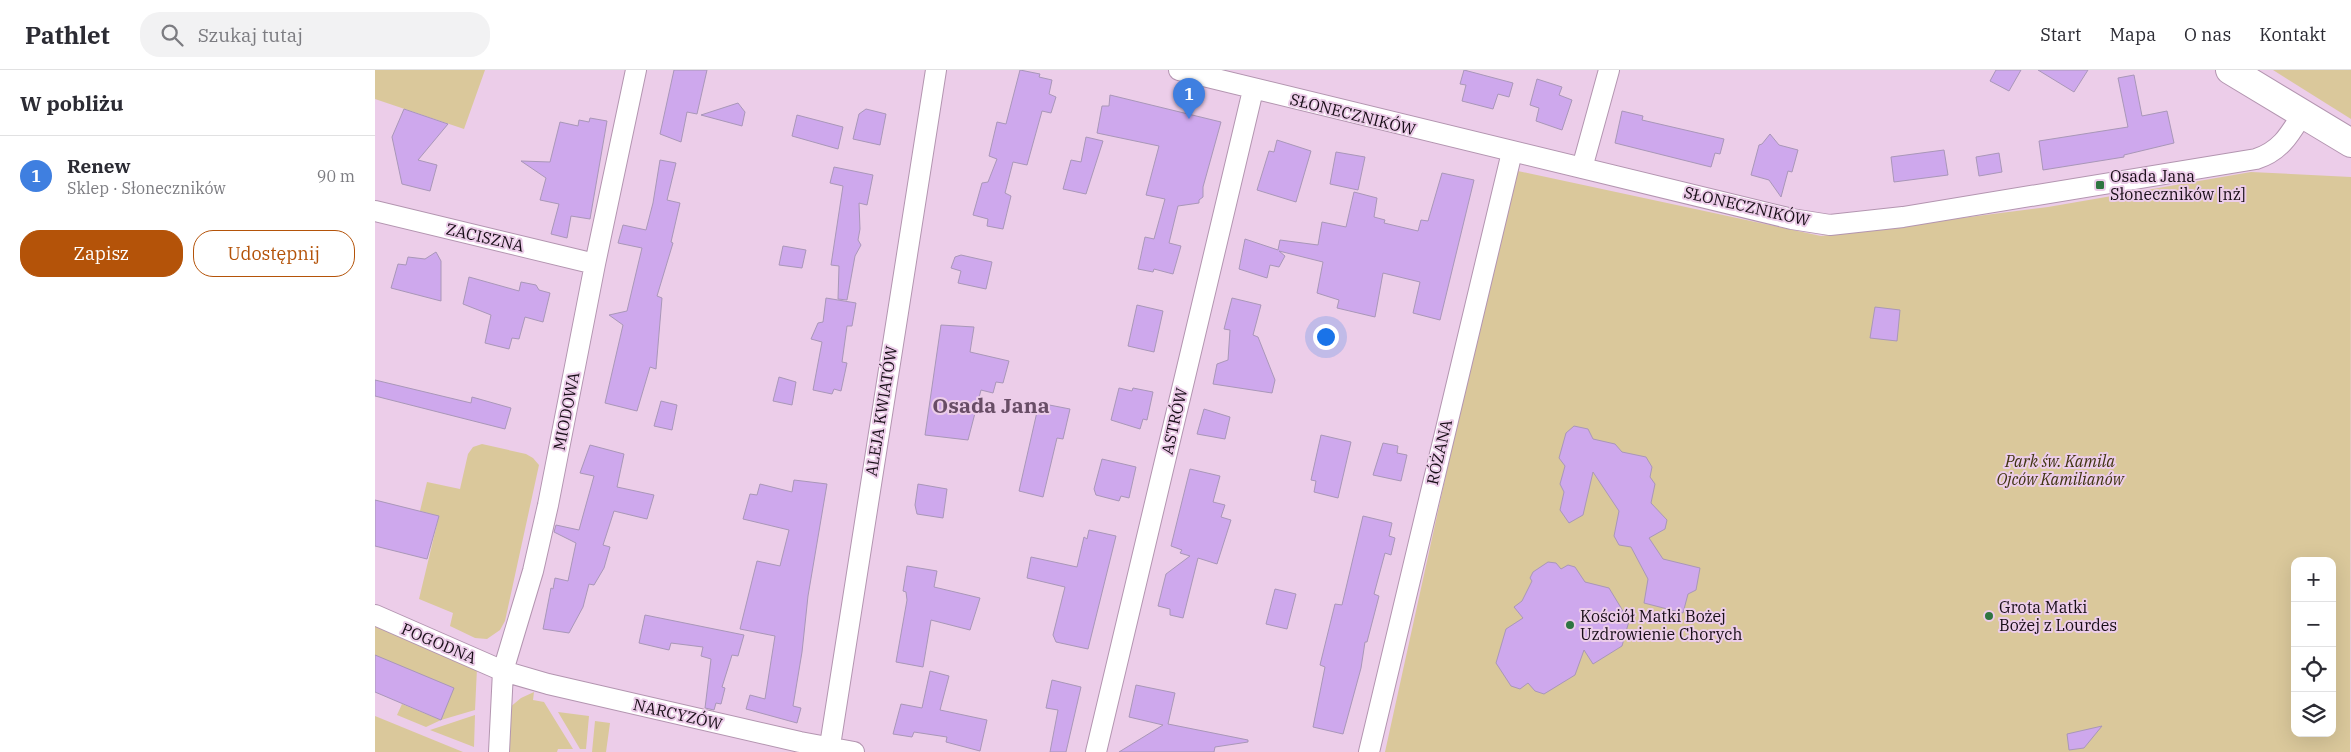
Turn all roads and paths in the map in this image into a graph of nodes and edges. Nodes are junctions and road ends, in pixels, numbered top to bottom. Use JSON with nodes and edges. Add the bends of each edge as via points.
{"nodes":[{"id":1,"x":636,"y":70,"type":"edge"},
{"id":2,"x":936,"y":70,"type":"edge"},
{"id":3,"x":1179,"y":70,"type":"edge"},
{"id":4,"x":1609,"y":70,"type":"edge"},
{"id":5,"x":2230,"y":70,"type":"edge"},
{"id":6,"x":1253,"y":90,"type":"junction"},
{"id":7,"x":2303,"y":113,"type":"junction"},
{"id":8,"x":2351,"y":143,"type":"edge"},
{"id":9,"x":1512,"y":152,"type":"junction"},
{"id":10,"x":1582,"y":168,"type":"junction"},
{"id":11,"x":375,"y":211,"type":"edge"},
{"id":12,"x":595,"y":264,"type":"junction"},
{"id":13,"x":375,"y":615,"type":"edge"},
{"id":14,"x":503,"y":671,"type":"junction"},
{"id":15,"x":829,"y":749,"type":"edge"},
{"id":16,"x":499,"y":752,"type":"edge"},
{"id":17,"x":854,"y":752,"type":"edge"},
{"id":18,"x":1095,"y":752,"type":"edge"},
{"id":19,"x":1369,"y":752,"type":"edge"}],
"edges":[{"from":1,"to":12,"type":"street","name":"MIODOWA"},
{"from":2,"to":15,"type":"street","name":"ALEJA KWIATÓW"},
{"from":3,"to":6,"type":"street","name":"SŁONECZNIKÓW"},
{"from":4,"to":10,"type":"street"},
{"from":5,"to":7,"type":"street"},
{"from":6,"to":9,"type":"street","name":"SŁONECZNIKÓW"},
{"from":6,"to":18,"type":"street","name":"ASTRÓW"},
{"from":7,"to":8,"type":"street"},
{"from":7,"to":10,"type":"street","name":"SŁONECZNIKÓW","via":[[2285,142],[2256,159],[1903,217],[1830,225],[1792,219]]},
{"from":9,"to":10,"type":"street","name":"SŁONECZNIKÓW"},
{"from":9,"to":19,"type":"street","name":"RÓŻANA"},
{"from":11,"to":12,"type":"street","name":"ZACISZNA"},
{"from":12,"to":14,"type":"street","name":"MIODOWA","via":[[548,505],[533,571]]},
{"from":13,"to":14,"type":"street","name":"POGODNA"},
{"from":14,"to":15,"type":"street","name":"NARCYZÓW"},
{"from":14,"to":16,"type":"street","name":"MIODOWA"},
{"from":15,"to":17,"type":"street","name":"NARCYZÓW"}]}
